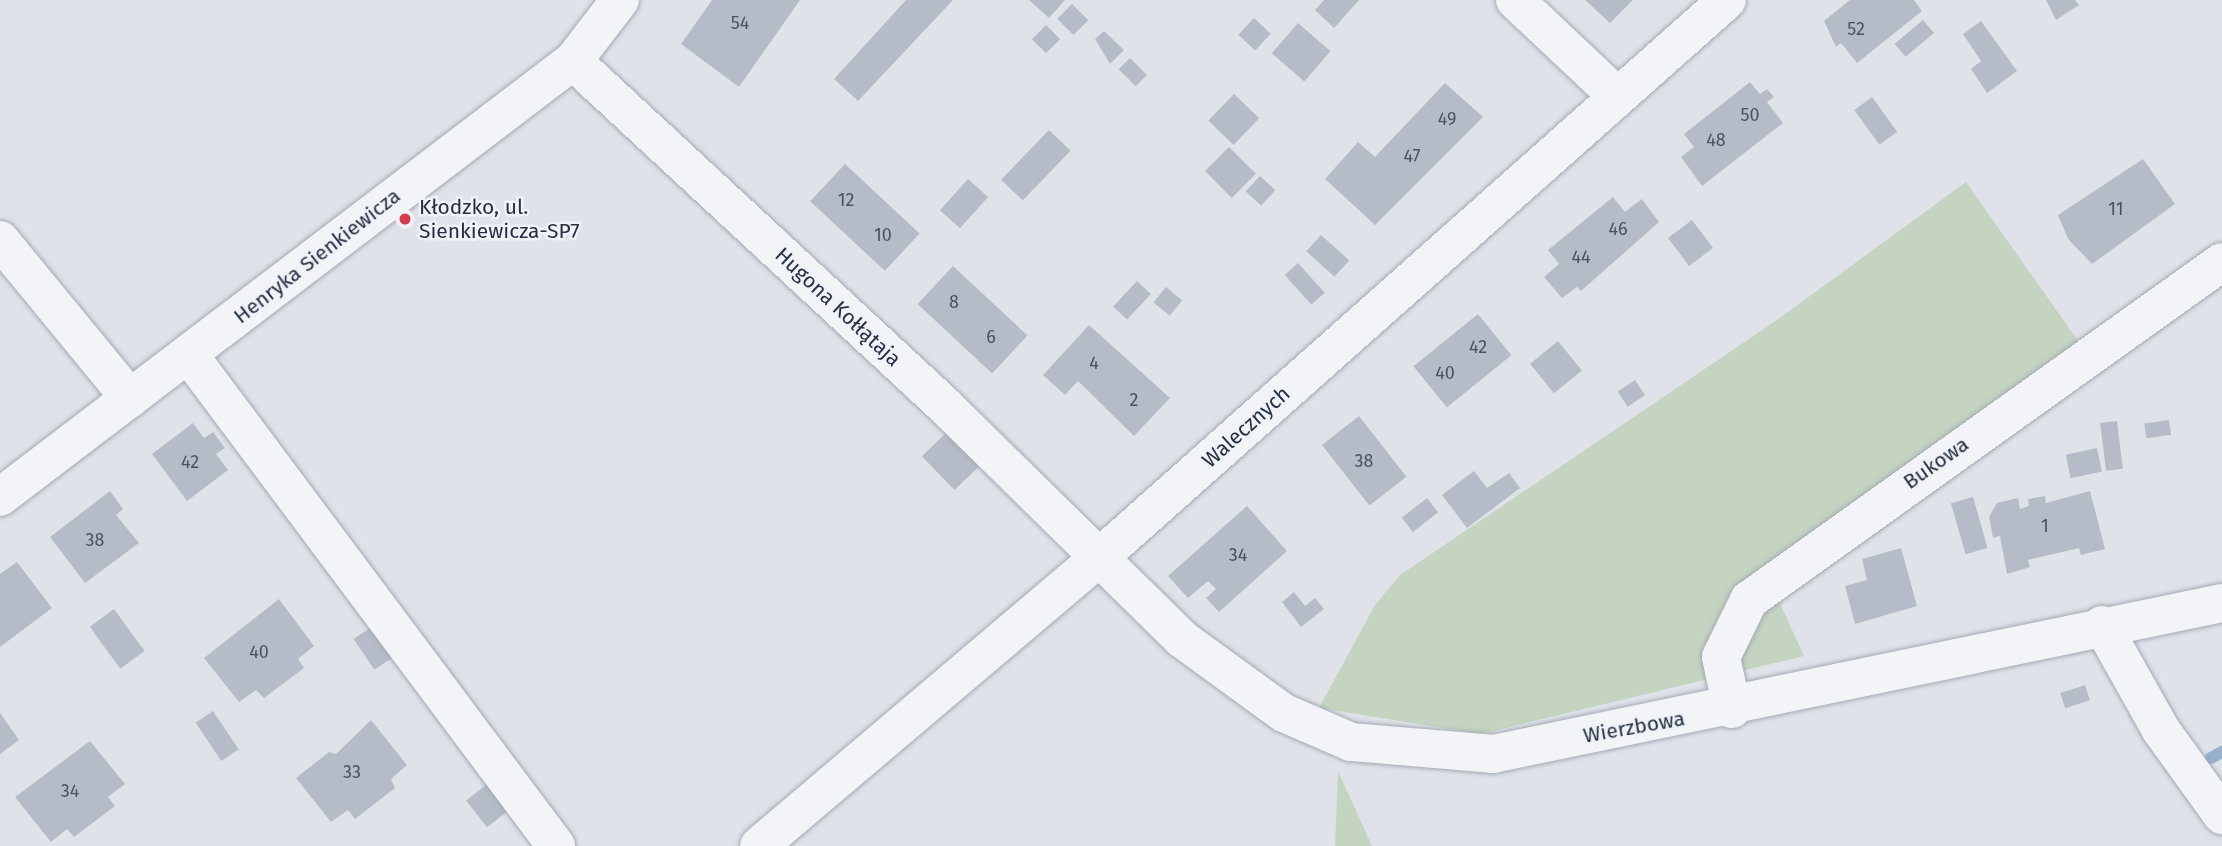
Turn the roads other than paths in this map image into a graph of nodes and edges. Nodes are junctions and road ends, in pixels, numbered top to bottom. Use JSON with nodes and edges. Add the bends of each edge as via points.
{"nodes":[{"id":1,"x":620,"y":0,"type":"edge"},
{"id":2,"x":1515,"y":0,"type":"edge"},
{"id":3,"x":1727,"y":0,"type":"edge"},
{"id":4,"x":573,"y":61,"type":"junction"},
{"id":5,"x":1617,"y":96,"type":"junction"},
{"id":6,"x":0,"y":240,"type":"edge"},
{"id":7,"x":2222,"y":262,"type":"edge"},
{"id":8,"x":189,"y":355,"type":"junction"},
{"id":9,"x":130,"y":398,"type":"junction"},
{"id":10,"x":0,"y":497,"type":"edge"},
{"id":11,"x":1101,"y":556,"type":"junction"},
{"id":12,"x":2222,"y":603,"type":"edge"},
{"id":13,"x":2102,"y":625,"type":"junction"},
{"id":14,"x":1732,"y":709,"type":"junction"},
{"id":15,"x":2222,"y":815,"type":"edge"},
{"id":16,"x":556,"y":846,"type":"edge"},
{"id":17,"x":759,"y":846,"type":"edge"}],
"edges":[{"from":1,"to":4,"type":"street","name":"Henryka Sienkiewicza"},
{"from":2,"to":5,"type":"street"},
{"from":3,"to":5,"type":"street","name":"Walecznych"},
{"from":4,"to":8,"type":"street","name":"Henryka Sienkiewicza"},
{"from":4,"to":11,"type":"street","name":"Hugona Kołłątaja"},
{"from":5,"to":11,"type":"street","name":"Walecznych"},
{"from":6,"to":9,"type":"street"},
{"from":7,"to":14,"type":"street","name":"Bukowa","via":[[1749,600],[1721,657]]},
{"from":8,"to":9,"type":"street","name":"Henryka Sienkiewicza"},
{"from":8,"to":16,"type":"street"},
{"from":9,"to":10,"type":"street","name":"Henryka Sienkiewicza"},
{"from":11,"to":14,"type":"street","name":"Wierzbowa","via":[[1182,639],[1284,713],[1351,743],[1493,754]]},
{"from":11,"to":17,"type":"street","name":"Walecznych"},
{"from":12,"to":13,"type":"street","name":"Wierzbowa"},
{"from":13,"to":14,"type":"street","name":"Wierzbowa"},
{"from":13,"to":15,"type":"street","via":[[2161,730]]}]}
